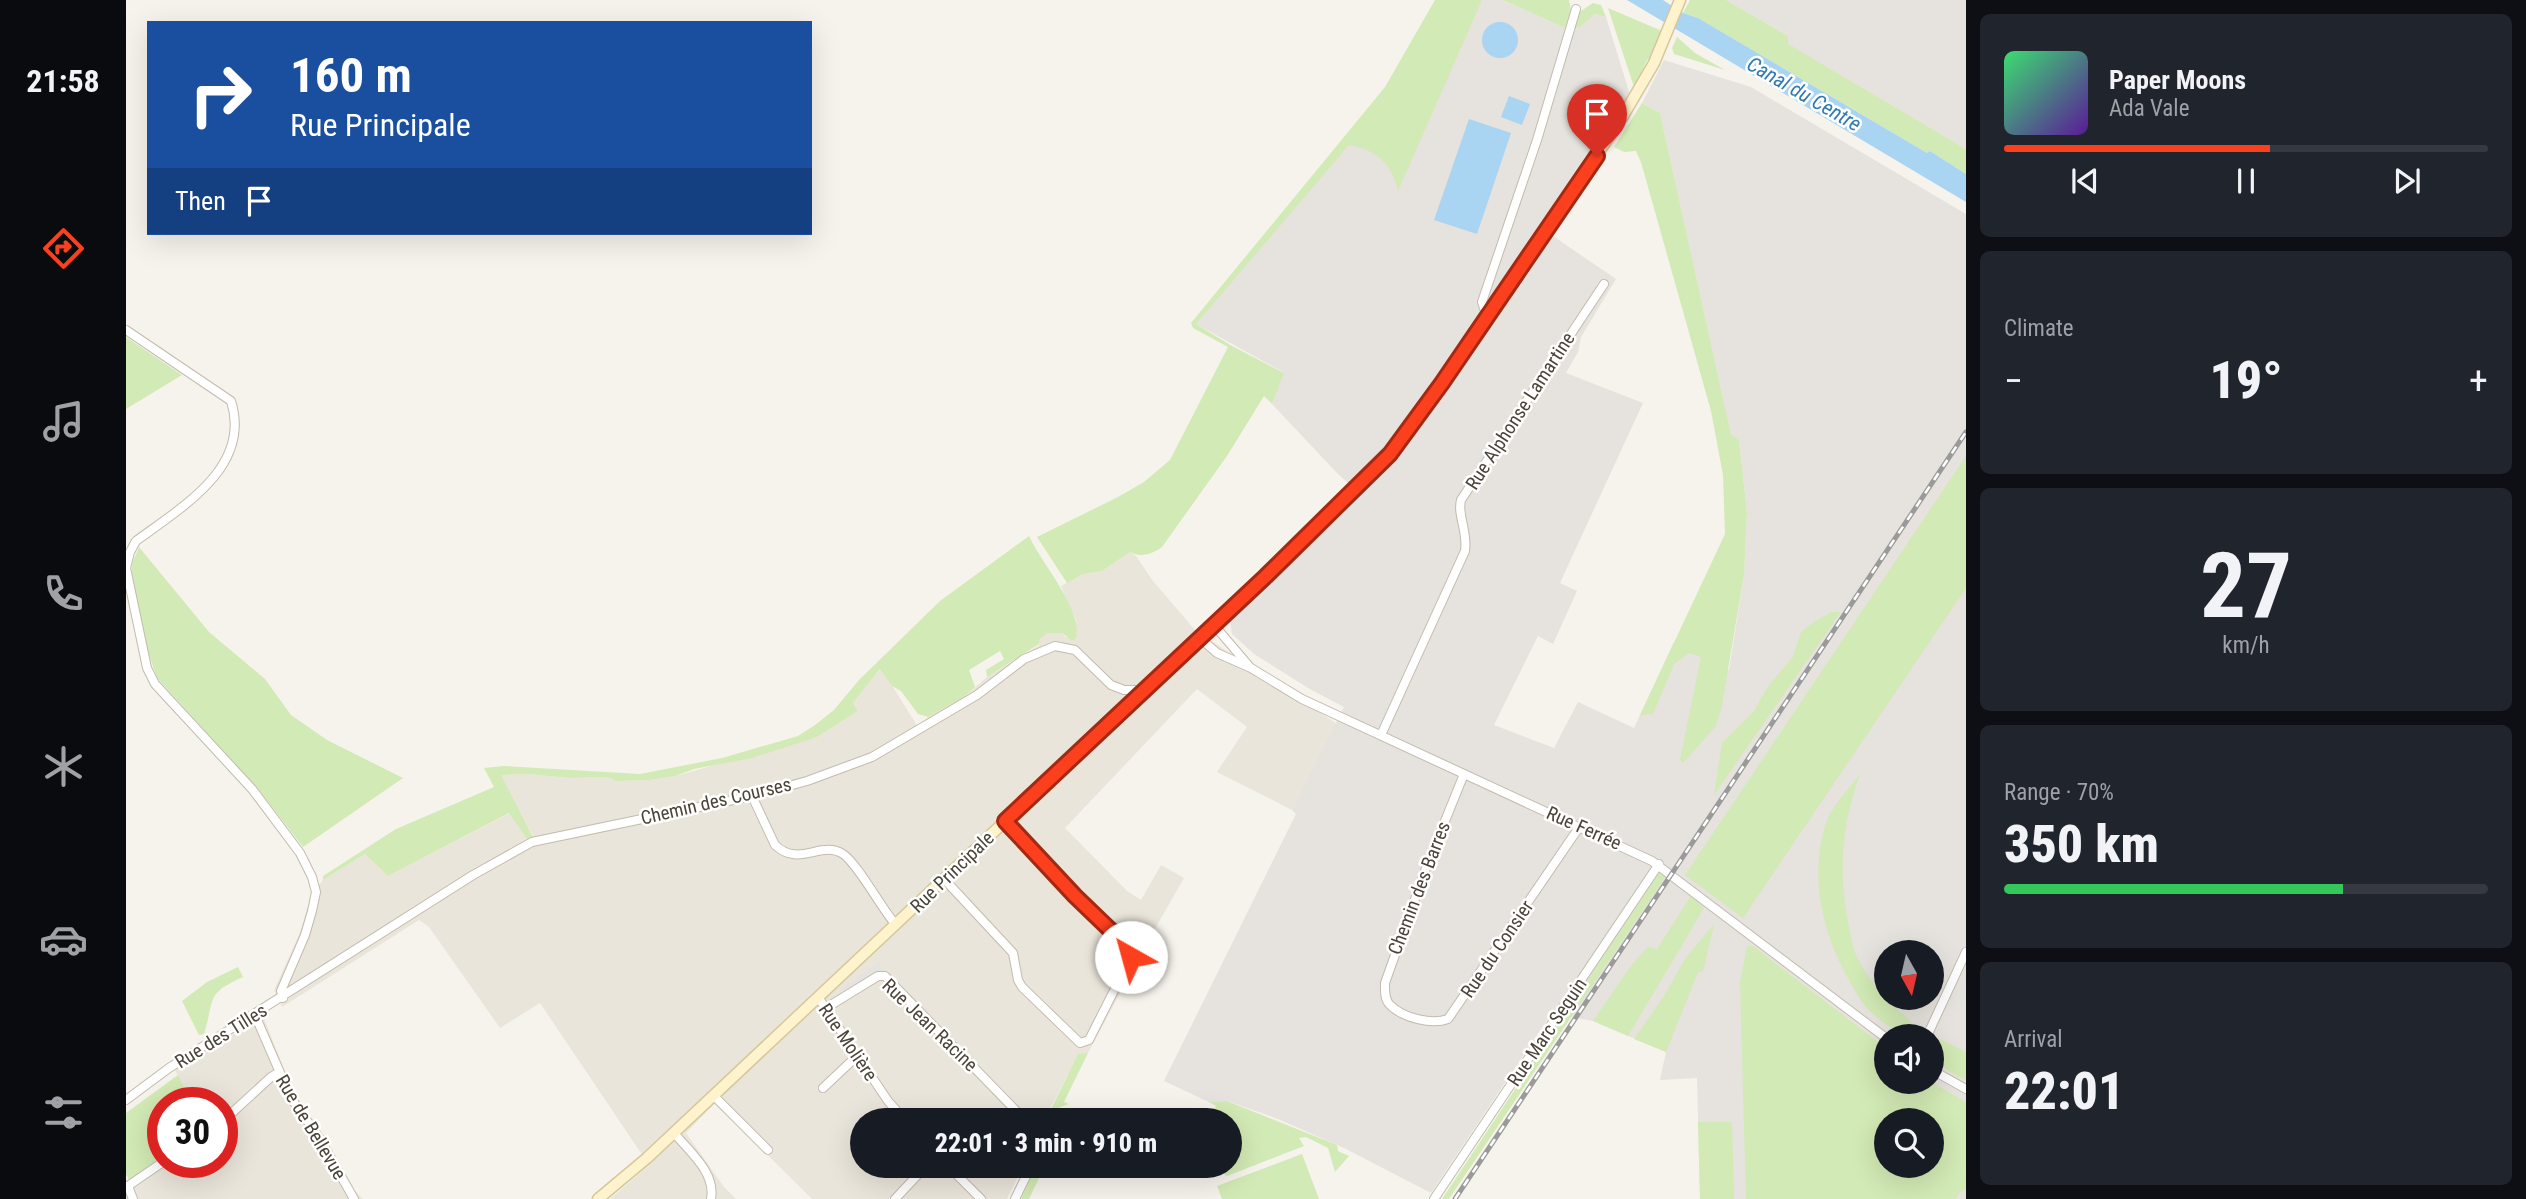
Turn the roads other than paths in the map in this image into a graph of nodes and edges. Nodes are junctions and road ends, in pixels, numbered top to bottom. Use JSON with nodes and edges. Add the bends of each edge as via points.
{"nodes":[{"id":1,"x":1679,"y":2,"type":"edge"},
{"id":2,"x":1576,"y":9,"type":"dead end"},
{"id":3,"x":1604,"y":284,"type":"dead end"},
{"id":4,"x":1491,"y":313,"type":"junction"},
{"id":5,"x":126,"y":330,"type":"edge"},
{"id":6,"x":1214,"y":625,"type":"junction"},
{"id":7,"x":1200,"y":638,"type":"junction"},
{"id":8,"x":1251,"y":668,"type":"junction"},
{"id":9,"x":1142,"y":692,"type":"junction"},
{"id":10,"x":1381,"y":736,"type":"junction"},
{"id":11,"x":1464,"y":774,"type":"junction"},
{"id":12,"x":752,"y":796,"type":"junction"},
{"id":13,"x":1005,"y":821,"type":"junction"},
{"id":14,"x":1580,"y":826,"type":"junction"},
{"id":15,"x":1659,"y":864,"type":"junction"},
{"id":16,"x":945,"y":880,"type":"junction"},
{"id":17,"x":896,"y":925,"type":"junction"},
{"id":18,"x":1966,"y":952,"type":"edge"},
{"id":19,"x":818,"y":996,"type":"junction"},
{"id":20,"x":283,"y":998,"type":"junction"},
{"id":21,"x":1390,"y":1004,"type":"joint"},
{"id":22,"x":826,"y":1008,"type":"junction"},
{"id":23,"x":256,"y":1015,"type":"junction"},
{"id":24,"x":1933,"y":1024,"type":"edge"},
{"id":25,"x":1874,"y":1029,"type":"edge"},
{"id":26,"x":857,"y":1056,"type":"junction"},
{"id":27,"x":278,"y":1073,"type":"junction"},
{"id":28,"x":1944,"y":1077,"type":"edge"},
{"id":29,"x":823,"y":1088,"type":"dead end"},
{"id":30,"x":1966,"y":1089,"type":"edge"},
{"id":31,"x":713,"y":1096,"type":"junction"},
{"id":32,"x":126,"y":1100,"type":"edge"},
{"id":33,"x":238,"y":1107,"type":"edge"},
{"id":34,"x":894,"y":1108,"type":"edge"},
{"id":35,"x":1012,"y":1108,"type":"edge"},
{"id":36,"x":674,"y":1133,"type":"junction"},
{"id":37,"x":768,"y":1150,"type":"dead end"},
{"id":38,"x":147,"y":1173,"type":"edge"},
{"id":39,"x":915,"y":1178,"type":"edge"},
{"id":40,"x":960,"y":1178,"type":"edge"},
{"id":41,"x":1025,"y":1178,"type":"edge"},
{"id":42,"x":127,"y":1186,"type":"edge"},
{"id":43,"x":133,"y":1199,"type":"edge"},
{"id":44,"x":354,"y":1199,"type":"edge"},
{"id":45,"x":598,"y":1199,"type":"edge"},
{"id":46,"x":711,"y":1199,"type":"edge"},
{"id":47,"x":895,"y":1199,"type":"edge"},
{"id":48,"x":981,"y":1199,"type":"edge"},
{"id":49,"x":1015,"y":1199,"type":"edge"},
{"id":50,"x":1434,"y":1199,"type":"edge"}],
"edges":[{"from":1,"to":4,"type":"street","name":"Rue Principale","via":[[1638,92]]},
{"from":2,"to":4,"type":"street","via":[[1538,140],[1482,302]]},
{"from":3,"to":10,"type":"street","name":"Rue Alphonse Lamartine","via":[[1461,500],[1465,551]]},
{"from":4,"to":6,"type":"street","name":"Rue Principale","via":[[1390,454]]},
{"from":5,"to":20,"type":"street","via":[[230,401],[236,417],[232,450],[220,469],[206,486],[136,541],[126,568],[147,668],[155,684],[260,800],[312,877],[316,892],[305,934],[281,991]]},
{"from":6,"to":7,"type":"street","name":"Rue Principale"},
{"from":6,"to":8,"type":"street","name":"Rue Ferrée"},
{"from":7,"to":8,"type":"street","name":"Rue Ferrée","via":[[1217,653]]},
{"from":7,"to":9,"type":"street","name":"Rue Principale"},
{"from":8,"to":10,"type":"street","name":"Rue Ferrée","via":[[1302,699]]},
{"from":9,"to":12,"type":"street","name":"Chemin des Courses","via":[[1111,685],[1079,653],[1062,646],[1043,649],[977,695],[872,757]]},
{"from":9,"to":13,"type":"street","name":"Rue Principale"},
{"from":10,"to":11,"type":"street","name":"Rue Ferrée"},
{"from":11,"to":14,"type":"street","name":"Rue Ferrée"},
{"from":11,"to":21,"type":"street","name":"Chemin des Barres","via":[[1390,967],[1385,983]]},
{"from":12,"to":17,"type":"street","via":[[781,851],[795,855],[827,850],[841,853]]},
{"from":12,"to":20,"type":"street","name":"Chemin des Courses","via":[[531,842]]},
{"from":13,"to":16,"type":"street","name":"Rue Principale"},
{"from":13,"to":16,"type":"street","via":[[1129,948],[1131,957],[1089,1040],[1080,1043],[1022,987],[1013,953]]},
{"from":14,"to":15,"type":"street","name":"Rue Ferrée"},
{"from":14,"to":21,"type":"street","name":"Rue du Consier","via":[[1448,1019],[1438,1023],[1425,1020]]},
{"from":15,"to":25,"type":"street","name":"Rue Ferrée"},
{"from":15,"to":50,"type":"street","name":"Rue Marc Seguin"},
{"from":16,"to":17,"type":"street","name":"Rue Principale"},
{"from":17,"to":19,"type":"street","name":"Rue Principale"},
{"from":18,"to":24,"type":"street"},
{"from":19,"to":22,"type":"street","name":"Rue Molière"},
{"from":19,"to":31,"type":"street","name":"Rue Principale"},
{"from":20,"to":23,"type":"street","name":"Rue des Tilles"},
{"from":22,"to":26,"type":"street","name":"Rue Molière"},
{"from":22,"to":35,"type":"street","name":"Rue Jean Racine","via":[[885,976]]},
{"from":23,"to":27,"type":"street","name":"Rue de Bellevue"},
{"from":23,"to":32,"type":"street","name":"Rue des Tilles"},
{"from":26,"to":29,"type":"street"},
{"from":26,"to":34,"type":"street","name":"Rue Molière"},
{"from":27,"to":33,"type":"street"},
{"from":27,"to":44,"type":"street","name":"Rue de Bellevue"},
{"from":28,"to":30,"type":"street"},
{"from":31,"to":36,"type":"street","name":"Rue Principale"},
{"from":31,"to":37,"type":"street"},
{"from":36,"to":45,"type":"street","name":"Rue Principale"},
{"from":36,"to":46,"type":"street","via":[[710,1176]]},
{"from":38,"to":42,"type":"street"},
{"from":39,"to":47,"type":"street"},
{"from":40,"to":48,"type":"street"},
{"from":41,"to":49,"type":"street"},
{"from":42,"to":43,"type":"street"}]}
